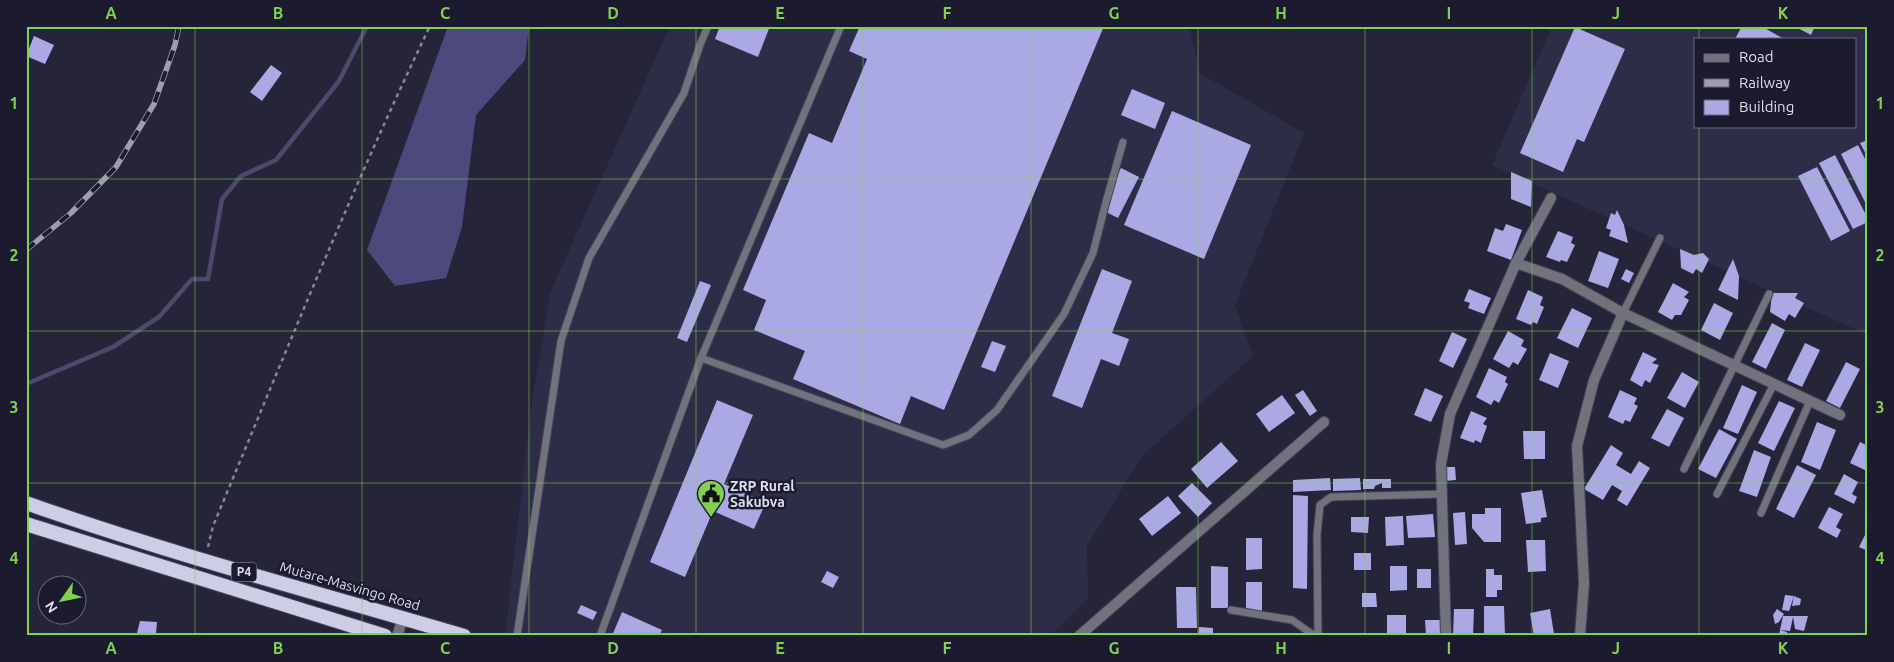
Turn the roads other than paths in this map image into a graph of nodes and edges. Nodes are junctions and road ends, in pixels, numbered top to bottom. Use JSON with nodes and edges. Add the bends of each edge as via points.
{"nodes":[{"id":1,"x":708,"y":26,"type":"edge"},
{"id":2,"x":841,"y":26,"type":"edge"},
{"id":3,"x":1123,"y":142,"type":"dead end"},
{"id":4,"x":1551,"y":198,"type":"dead end"},
{"id":5,"x":1660,"y":238,"type":"dead end"},
{"id":6,"x":1516,"y":263,"type":"junction"},
{"id":7,"x":1768,"y":294,"type":"dead end"},
{"id":8,"x":1623,"y":312,"type":"junction"},
{"id":9,"x":701,"y":358,"type":"junction"},
{"id":10,"x":1734,"y":365,"type":"junction"},
{"id":11,"x":1774,"y":384,"type":"junction"},
{"id":12,"x":1810,"y":401,"type":"junction"},
{"id":13,"x":1840,"y":415,"type":"dead end"},
{"id":14,"x":1324,"y":422,"type":"dead end"},
{"id":15,"x":1684,"y":470,"type":"dead end"},
{"id":16,"x":1442,"y":494,"type":"junction"},
{"id":17,"x":1717,"y":494,"type":"dead end"},
{"id":18,"x":26,"y":503,"type":"edge"},
{"id":19,"x":1761,"y":513,"type":"dead end"},
{"id":20,"x":26,"y":524,"type":"edge"},
{"id":21,"x":1231,"y":610,"type":"dead end"},
{"id":22,"x":403,"y":618,"type":"junction"},
{"id":23,"x":348,"y":624,"type":"junction"},
{"id":24,"x":358,"y":636,"type":"edge"},
{"id":25,"x":385,"y":636,"type":"edge"},
{"id":26,"x":397,"y":636,"type":"edge"},
{"id":27,"x":464,"y":636,"type":"edge"},
{"id":28,"x":517,"y":636,"type":"edge"},
{"id":29,"x":600,"y":636,"type":"edge"},
{"id":30,"x":1080,"y":636,"type":"edge"},
{"id":31,"x":1316,"y":636,"type":"edge"},
{"id":32,"x":1446,"y":636,"type":"edge"},
{"id":33,"x":1580,"y":636,"type":"edge"}],
"edges":[{"from":1,"to":28,"type":"lane","via":[[684,93],[589,258],[561,341]]},
{"from":2,"to":9,"type":"lane"},
{"from":3,"to":9,"type":"lane","via":[[1093,253],[1064,314],[998,410],[969,435],[943,445]]},
{"from":4,"to":6,"type":"street"},
{"from":5,"to":8,"type":"lane"},
{"from":6,"to":8,"type":"street","via":[[1562,279]]},
{"from":6,"to":16,"type":"street","via":[[1450,414],[1441,464]]},
{"from":7,"to":10,"type":"lane"},
{"from":8,"to":10,"type":"street"},
{"from":8,"to":33,"type":"street","via":[[1594,380],[1577,446],[1584,583]]},
{"from":9,"to":29,"type":"lane"},
{"from":10,"to":11,"type":"street"},
{"from":10,"to":15,"type":"lane"},
{"from":11,"to":12,"type":"street"},
{"from":11,"to":17,"type":"lane"},
{"from":12,"to":13,"type":"street"},
{"from":12,"to":19,"type":"lane"},
{"from":14,"to":30,"type":"street"},
{"from":16,"to":31,"type":"lane","via":[[1331,497],[1320,505]]},
{"from":16,"to":32,"type":"street"},
{"from":18,"to":22,"type":"highway","name":"Mutare-Masvingo Road","number":"P4","via":[[204,560]]},
{"from":20,"to":23,"type":"highway","number":"P4"},
{"from":21,"to":31,"type":"lane","via":[[1292,620]]},
{"from":22,"to":26,"type":"street"},
{"from":22,"to":27,"type":"highway","name":"Mutare-Masvingo Road","number":"P4"},
{"from":23,"to":24,"type":"highway"},
{"from":23,"to":25,"type":"highway","number":"P4"}]}
